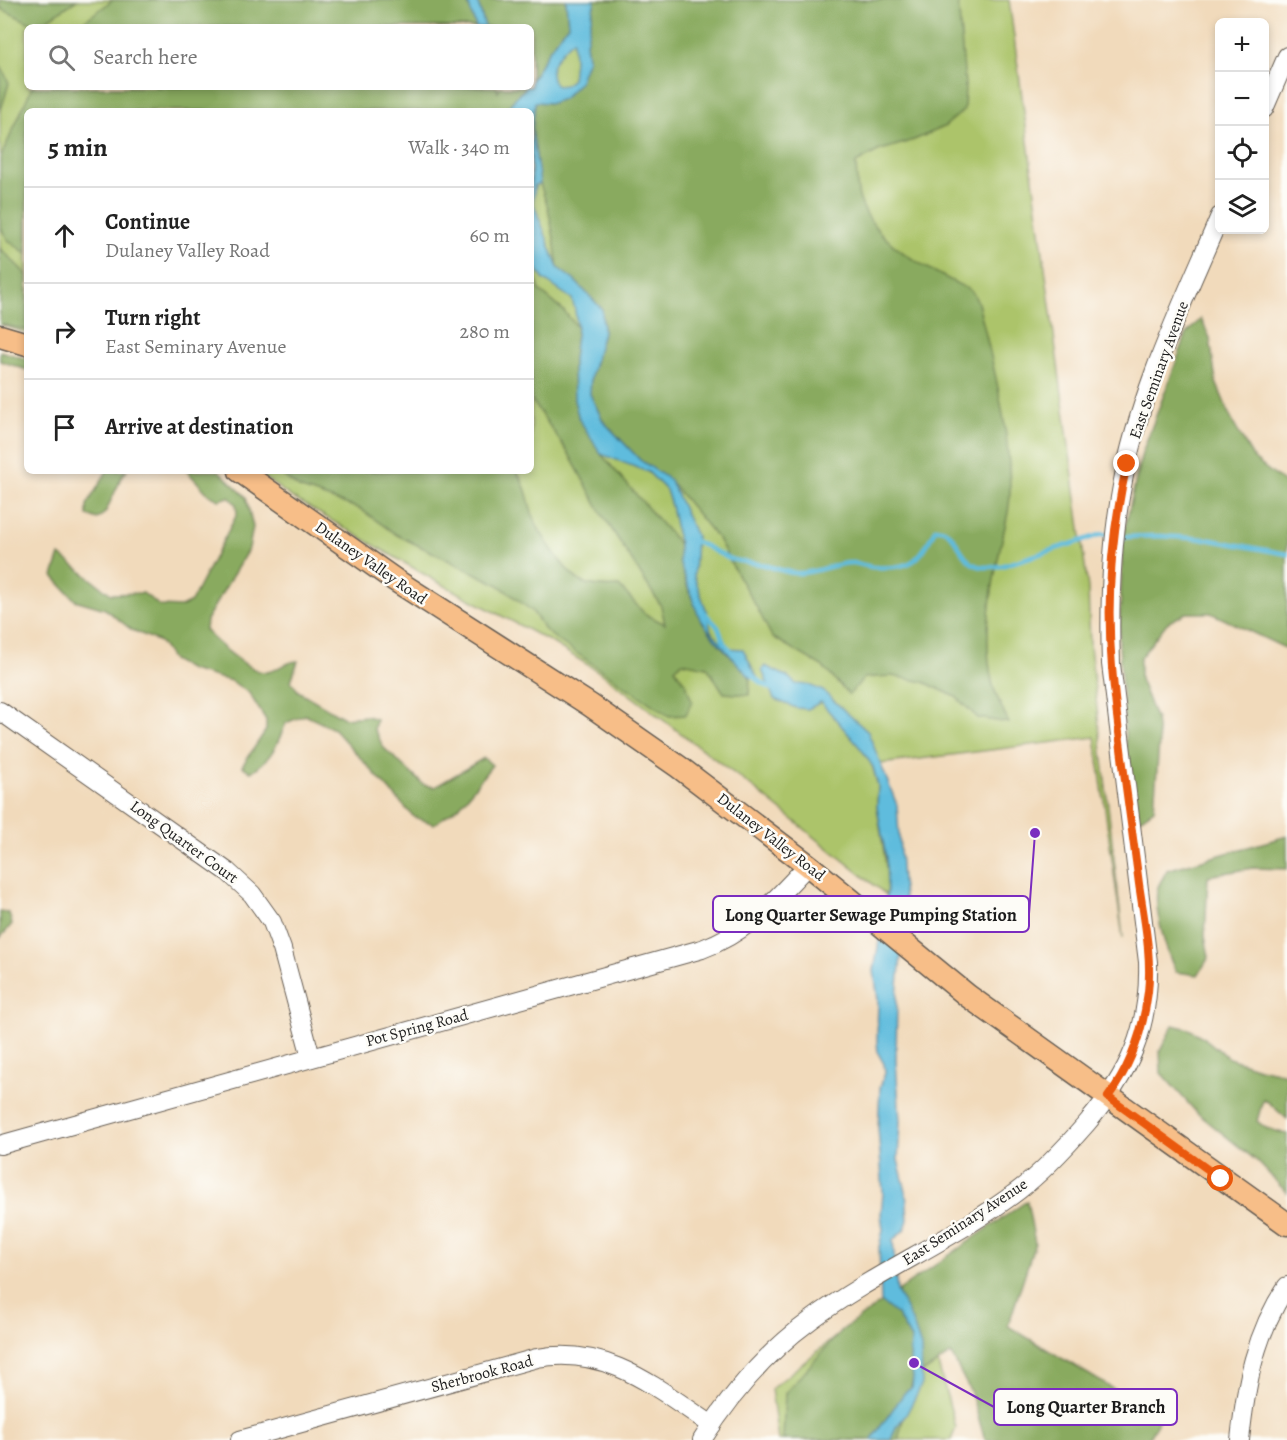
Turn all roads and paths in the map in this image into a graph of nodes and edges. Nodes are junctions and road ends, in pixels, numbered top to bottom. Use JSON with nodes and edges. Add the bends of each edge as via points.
{"nodes":[{"id":1,"x":1287,"y":56,"type":"edge"},
{"id":2,"x":1269,"y":97,"type":"edge"},
{"id":3,"x":1215,"y":228,"type":"edge"},
{"id":4,"x":0,"y":336,"type":"edge"},
{"id":5,"x":24,"y":343,"type":"edge"},
{"id":6,"x":244,"y":474,"type":"edge"},
{"id":7,"x":0,"y":711,"type":"edge"},
{"id":8,"x":808,"y":865,"type":"junction"},
{"id":9,"x":860,"y":908,"type":"junction"},
{"id":10,"x":746,"y":926,"type":"junction"},
{"id":11,"x":311,"y":1057,"type":"junction"},
{"id":12,"x":1108,"y":1097,"type":"junction"},
{"id":13,"x":0,"y":1145,"type":"edge"},
{"id":14,"x":1287,"y":1224,"type":"edge"},
{"id":15,"x":1287,"y":1286,"type":"edge"},
{"id":16,"x":707,"y":1432,"type":"edge"},
{"id":17,"x":240,"y":1440,"type":"edge"},
{"id":18,"x":1240,"y":1440,"type":"edge"}],
"edges":[{"from":1,"to":2,"type":"street"},
{"from":3,"to":12,"type":"street","name":"East Seminary Avenue","via":[[1140,417],[1122,486],[1113,546],[1111,664],[1148,976],[1146,1004],[1133,1055]]},
{"from":4,"to":5,"type":"main road"},
{"from":6,"to":8,"type":"main road","name":"Dulaney Valley Road","via":[[394,580],[628,731]]},
{"from":7,"to":11,"type":"street","name":"Long Quarter Court","via":[[228,872],[252,894],[276,932]]},
{"from":8,"to":9,"type":"main road","name":"Dulaney Valley Road"},
{"from":8,"to":10,"type":"street","name":"Pot Spring Road"},
{"from":9,"to":10,"type":"street","via":[[796,909]]},
{"from":9,"to":12,"type":"main road","name":"Dulaney Valley Road","via":[[977,1002]]},
{"from":10,"to":11,"type":"street","name":"Pot Spring Road","via":[[725,940],[687,954]]},
{"from":11,"to":13,"type":"street","name":"Pot Spring Road"},
{"from":12,"to":14,"type":"main road","name":"Dulaney Valley Road"},
{"from":12,"to":16,"type":"street","name":"East Seminary Avenue","via":[[1078,1134],[1004,1201],[812,1319],[775,1349],[742,1384]]},
{"from":15,"to":18,"type":"street","via":[[1264,1325],[1254,1355],[1245,1390]]},
{"from":16,"to":17,"type":"street","name":"Sherbrook Road","via":[[640,1377],[596,1359],[565,1355],[528,1361]]}]}
